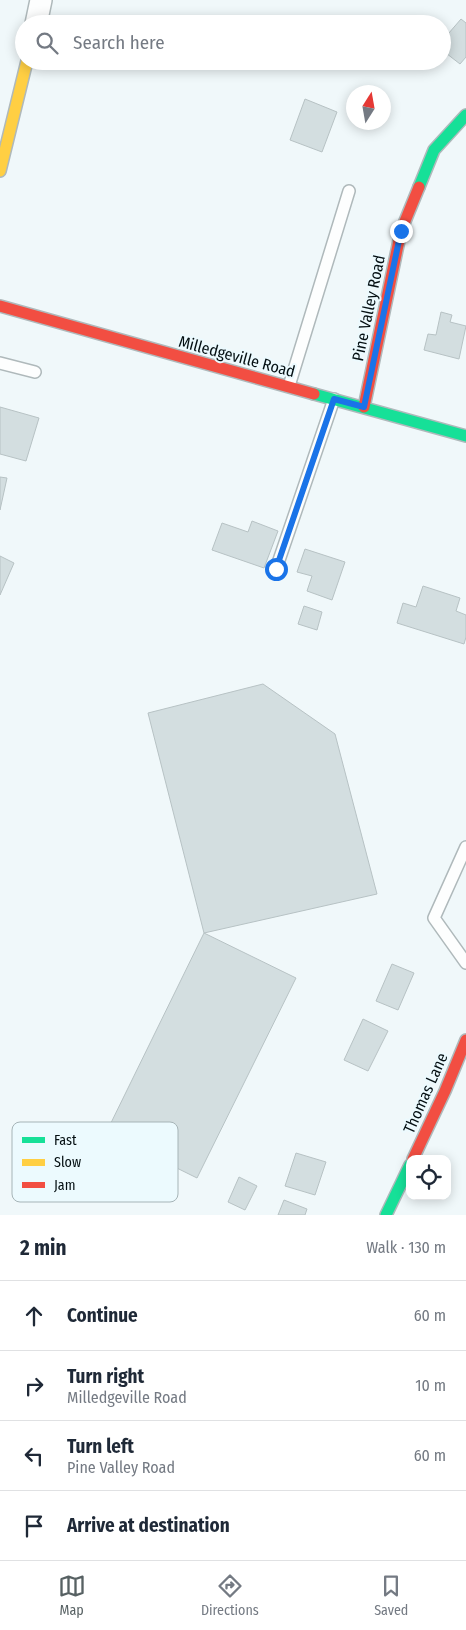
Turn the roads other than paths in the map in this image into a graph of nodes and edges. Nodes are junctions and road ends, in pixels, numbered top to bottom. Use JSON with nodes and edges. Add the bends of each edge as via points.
{"nodes":[{"id":1,"x":41,"y":0,"type":"edge"},
{"id":2,"x":38,"y":15,"type":"edge"},
{"id":3,"x":24,"y":70,"type":"edge"},
{"id":4,"x":466,"y":115,"type":"edge"},
{"id":5,"x":0,"y":171,"type":"edge"},
{"id":6,"x":349,"y":191,"type":"dead end"},
{"id":7,"x":0,"y":306,"type":"edge"},
{"id":8,"x":0,"y":363,"type":"edge"},
{"id":9,"x":35,"y":372,"type":"dead end"},
{"id":10,"x":289,"y":386,"type":"junction"},
{"id":11,"x":334,"y":399,"type":"junction"},
{"id":12,"x":364,"y":407,"type":"junction"},
{"id":13,"x":466,"y":436,"type":"edge"},
{"id":14,"x":276,"y":569,"type":"dead end"},
{"id":15,"x":466,"y":847,"type":"edge"},
{"id":16,"x":466,"y":963,"type":"edge"},
{"id":17,"x":466,"y":1040,"type":"edge"},
{"id":18,"x":415,"y":1155,"type":"edge"},
{"id":19,"x":406,"y":1173,"type":"edge"},
{"id":20,"x":386,"y":1215,"type":"edge"}],
"edges":[{"from":1,"to":2,"type":"street"},
{"from":3,"to":5,"type":"street"},
{"from":4,"to":12,"type":"street","name":"Pine Valley Road","via":[[434,150],[401,231]]},
{"from":6,"to":10,"type":"lane"},
{"from":7,"to":10,"type":"street","name":"Milledgeville Road"},
{"from":8,"to":9,"type":"lane"},
{"from":10,"to":11,"type":"street","name":"Milledgeville Road"},
{"from":11,"to":12,"type":"street","name":"Milledgeville Road"},
{"from":11,"to":14,"type":"lane"},
{"from":12,"to":13,"type":"street","name":"Milledgeville Road"},
{"from":15,"to":16,"type":"lane","via":[[434,918]]},
{"from":17,"to":18,"type":"street","name":"Thomas Lane"},
{"from":19,"to":20,"type":"street"}]}
